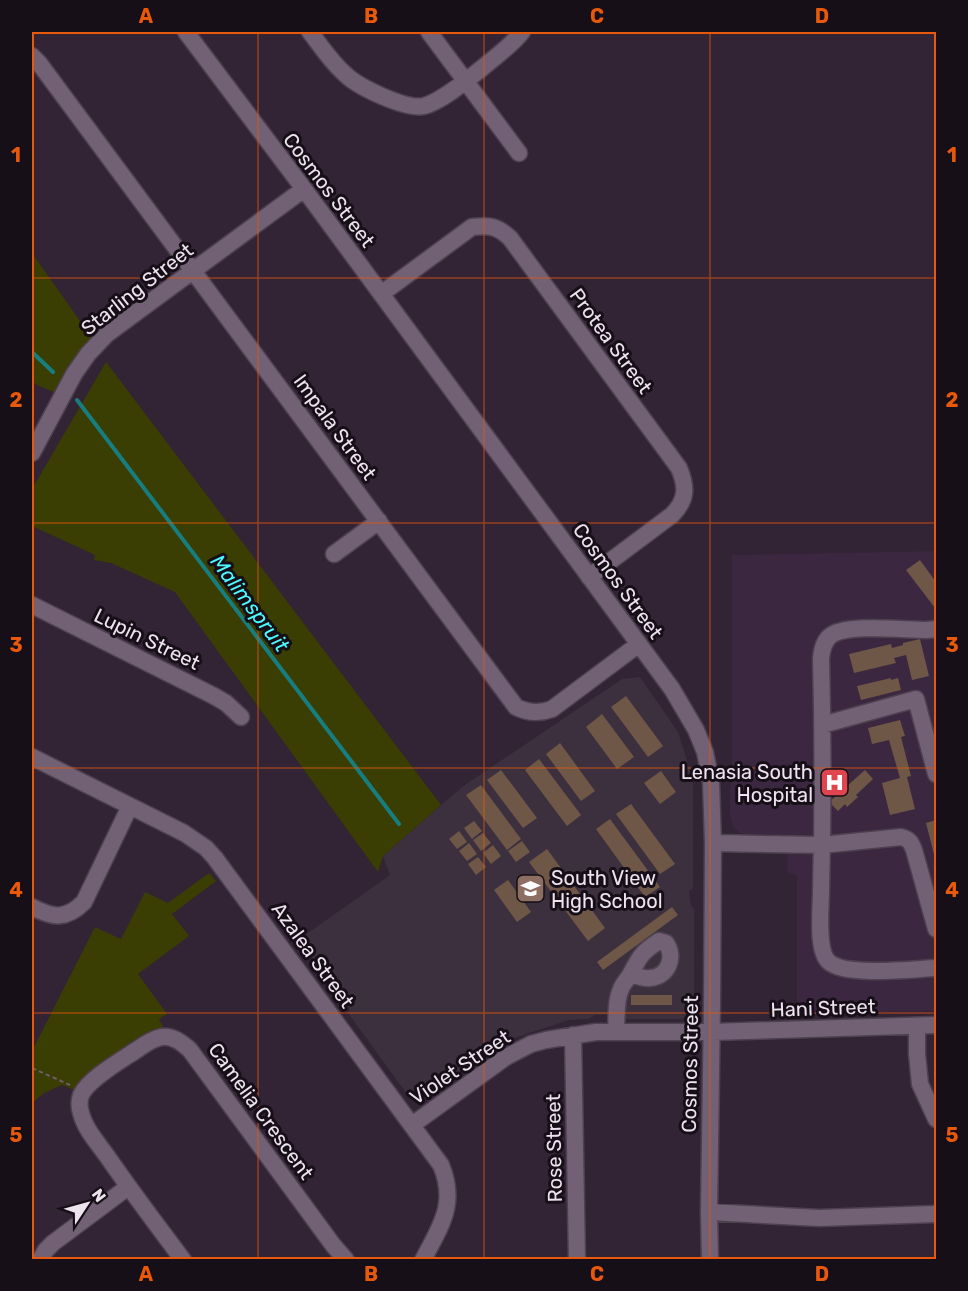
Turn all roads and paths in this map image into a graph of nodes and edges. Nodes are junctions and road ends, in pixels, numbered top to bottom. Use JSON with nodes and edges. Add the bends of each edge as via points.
{"nodes":[{"id":1,"x":186,"y":32,"type":"edge"},
{"id":2,"x":310,"y":32,"type":"edge"},
{"id":3,"x":429,"y":32,"type":"edge"},
{"id":4,"x":522,"y":32,"type":"edge"},
{"id":5,"x":32,"y":56,"type":"edge"},
{"id":6,"x":466,"y":82,"type":"junction"},
{"id":7,"x":519,"y":153,"type":"dead end"},
{"id":8,"x":304,"y":189,"type":"junction"},
{"id":9,"x":193,"y":270,"type":"junction"},
{"id":10,"x":381,"y":294,"type":"junction"},
{"id":11,"x":32,"y":453,"type":"edge"},
{"id":12,"x":379,"y":521,"type":"junction"},
{"id":13,"x":334,"y":554,"type":"dead end"},
{"id":14,"x":589,"y":577,"type":"junction"},
{"id":15,"x":32,"y":605,"type":"edge"},
{"id":16,"x":936,"y":629,"type":"edge"},
{"id":17,"x":639,"y":644,"type":"junction"},
{"id":18,"x":241,"y":717,"type":"dead end"},
{"id":19,"x":822,"y":726,"type":"junction"},
{"id":20,"x":32,"y":757,"type":"edge"},
{"id":21,"x":936,"y":774,"type":"edge"},
{"id":22,"x":130,"y":806,"type":"junction"},
{"id":23,"x":713,"y":843,"type":"junction"},
{"id":24,"x":822,"y":845,"type":"junction"},
{"id":25,"x":32,"y":907,"type":"edge"},
{"id":26,"x":936,"y":929,"type":"edge"},
{"id":27,"x":936,"y":968,"type":"edge"},
{"id":28,"x":631,"y":974,"type":"dead end"},
{"id":29,"x":936,"y":1025,"type":"edge"},
{"id":30,"x":916,"y":1026,"type":"junction"},
{"id":31,"x":616,"y":1032,"type":"junction"},
{"id":32,"x":711,"y":1032,"type":"junction"},
{"id":33,"x":573,"y":1035,"type":"junction"},
{"id":34,"x":32,"y":1068,"type":"edge"},
{"id":35,"x":83,"y":1091,"type":"junction"},
{"id":36,"x":936,"y":1119,"type":"edge"},
{"id":37,"x":412,"y":1125,"type":"junction"},
{"id":38,"x":128,"y":1187,"type":"junction"},
{"id":39,"x":709,"y":1212,"type":"junction"},
{"id":40,"x":936,"y":1214,"type":"edge"},
{"id":41,"x":40,"y":1260,"type":"edge"},
{"id":42,"x":183,"y":1260,"type":"edge"},
{"id":43,"x":346,"y":1260,"type":"edge"},
{"id":44,"x":423,"y":1260,"type":"edge"},
{"id":45,"x":577,"y":1260,"type":"edge"},
{"id":46,"x":710,"y":1260,"type":"edge"}],
"edges":[{"from":1,"to":8,"type":"street","name":"Cosmos Street"},
{"from":2,"to":6,"type":"street","via":[[334,64],[353,81],[400,103],[424,106]]},
{"from":3,"to":6,"type":"street"},
{"from":4,"to":6,"type":"street"},
{"from":5,"to":9,"type":"street","name":"Impala Street"},
{"from":6,"to":7,"type":"street"},
{"from":8,"to":9,"type":"street","name":"Starling Street"},
{"from":8,"to":10,"type":"street","name":"Cosmos Street"},
{"from":9,"to":11,"type":"street","name":"Starling Street","via":[[114,329],[88,354]]},
{"from":9,"to":12,"type":"street","name":"Impala Street"},
{"from":10,"to":14,"type":"street","name":"Cosmos Street"},
{"from":10,"to":14,"type":"street","name":"Protea Street","via":[[472,227],[494,227],[510,238],[682,476],[684,494],[672,515]]},
{"from":12,"to":13,"type":"street"},
{"from":12,"to":17,"type":"street","name":"Impala Street","via":[[516,707],[526,712],[552,709]]},
{"from":14,"to":17,"type":"street","name":"Cosmos Street"},
{"from":15,"to":18,"type":"street","name":"Lupin Street","via":[[214,696]]},
{"from":16,"to":19,"type":"street","via":[[861,628],[828,638],[822,650]]},
{"from":17,"to":23,"type":"street","name":"Cosmos Street","via":[[686,710],[705,753],[711,782]]},
{"from":19,"to":21,"type":"street","via":[[916,699]]},
{"from":19,"to":24,"type":"street"},
{"from":20,"to":22,"type":"street","name":"Azalea Street"},
{"from":22,"to":25,"type":"street","via":[[78,909],[63,916],[45,914]]},
{"from":22,"to":37,"type":"street","name":"Azalea Street","via":[[184,833],[215,858]]},
{"from":23,"to":24,"type":"street"},
{"from":23,"to":32,"type":"street","name":"Cosmos Street"},
{"from":24,"to":26,"type":"street","via":[[907,839],[914,850]]},
{"from":24,"to":27,"type":"street","via":[[820,929],[826,960],[844,969]]},
{"from":28,"to":31,"type":"street","via":[[621,988]]},
{"from":29,"to":30,"type":"street","name":"Hani Street"},
{"from":30,"to":32,"type":"street","name":"Hani Street"},
{"from":30,"to":36,"type":"street","via":[[920,1084]]},
{"from":31,"to":32,"type":"street","name":"Violet Street"},
{"from":31,"to":33,"type":"street","name":"Violet Street"},
{"from":32,"to":39,"type":"street","name":"Cosmos Street"},
{"from":33,"to":37,"type":"street","name":"Violet Street","via":[[546,1040],[506,1057]]},
{"from":33,"to":45,"type":"street","name":"Rose Street"},
{"from":34,"to":35,"type":"path"},
{"from":35,"to":38,"type":"street","via":[[79,1104],[83,1120]]},
{"from":35,"to":43,"type":"street","name":"Camelia Crescent","via":[[155,1038],[163,1036],[181,1042]]},
{"from":37,"to":44,"type":"street","name":"Azalea Street","via":[[441,1165],[448,1189],[445,1216]]},
{"from":38,"to":41,"type":"street","via":[[53,1243]]},
{"from":38,"to":42,"type":"street"},
{"from":39,"to":40,"type":"street","via":[[819,1218]]},
{"from":39,"to":46,"type":"street","name":"Cosmos Street"}]}
